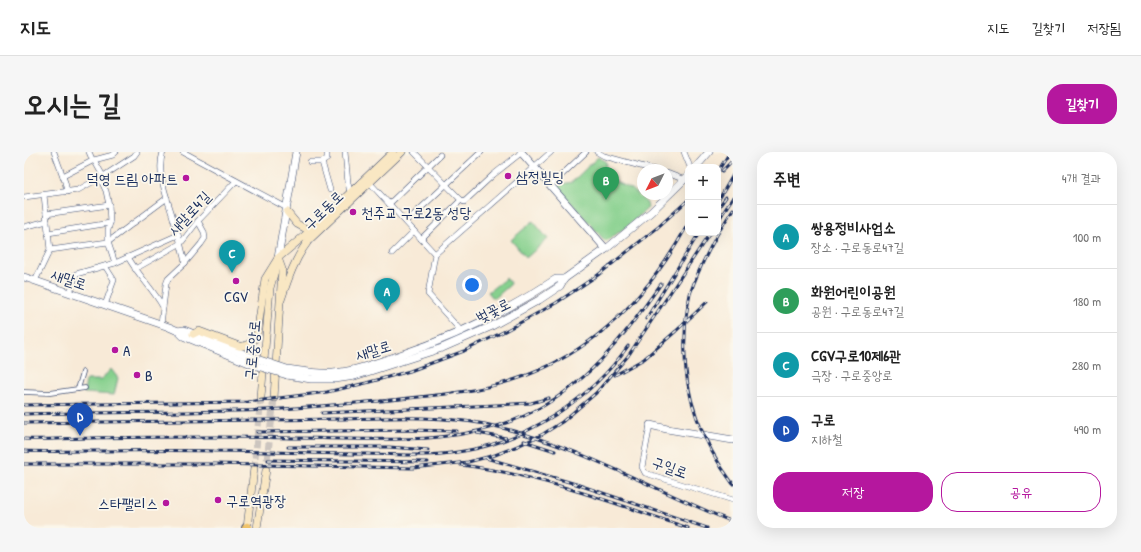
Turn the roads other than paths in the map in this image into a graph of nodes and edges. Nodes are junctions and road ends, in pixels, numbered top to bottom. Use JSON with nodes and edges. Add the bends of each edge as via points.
{"nodes":[{"id":1,"x":54,"y":152,"type":"edge"},
{"id":2,"x":89,"y":152,"type":"edge"},
{"id":3,"x":116,"y":152,"type":"edge"},
{"id":4,"x":137,"y":152,"type":"edge"},
{"id":5,"x":163,"y":152,"type":"edge"},
{"id":6,"x":183,"y":152,"type":"edge"},
{"id":7,"x":296,"y":152,"type":"edge"},
{"id":8,"x":327,"y":152,"type":"edge"},
{"id":9,"x":346,"y":152,"type":"edge"},
{"id":10,"x":393,"y":152,"type":"edge"},
{"id":11,"x":402,"y":152,"type":"edge"},
{"id":12,"x":414,"y":152,"type":"edge"},
{"id":13,"x":481,"y":152,"type":"edge"},
{"id":14,"x":522,"y":152,"type":"edge"},
{"id":15,"x":551,"y":152,"type":"edge"},
{"id":16,"x":586,"y":152,"type":"edge"},
{"id":17,"x":598,"y":152,"type":"edge"},
{"id":18,"x":684,"y":152,"type":"edge"},
{"id":19,"x":709,"y":152,"type":"edge"},
{"id":20,"x":440,"y":155,"type":"dead end"},
{"id":21,"x":94,"y":160,"type":"junction"},
{"id":22,"x":310,"y":162,"type":"dead end"},
{"id":23,"x":322,"y":162,"type":"junction"},
{"id":24,"x":689,"y":164,"type":"edge"},
{"id":25,"x":699,"y":164,"type":"edge"},
{"id":26,"x":637,"y":165,"type":"edge"},
{"id":27,"x":428,"y":167,"type":"junction"},
{"id":28,"x":535,"y":168,"type":"junction"},
{"id":29,"x":673,"y":174,"type":"edge"},
{"id":30,"x":63,"y":176,"type":"junction"},
{"id":31,"x":102,"y":177,"type":"junction"},
{"id":32,"x":685,"y":178,"type":"edge"},
{"id":33,"x":685,"y":180,"type":"edge"},
{"id":34,"x":236,"y":181,"type":"junction"},
{"id":35,"x":370,"y":183,"type":"junction"},
{"id":36,"x":445,"y":185,"type":"junction"},
{"id":37,"x":551,"y":185,"type":"junction"},
{"id":38,"x":330,"y":190,"type":"dead end"},
{"id":39,"x":67,"y":192,"type":"junction"},
{"id":40,"x":350,"y":193,"type":"junction"},
{"id":41,"x":44,"y":195,"type":"junction"},
{"id":42,"x":24,"y":197,"type":"edge"},
{"id":43,"x":167,"y":198,"type":"junction"},
{"id":44,"x":461,"y":200,"type":"junction"},
{"id":45,"x":109,"y":204,"type":"junction"},
{"id":46,"x":389,"y":204,"type":"junction"},
{"id":47,"x":287,"y":210,"type":"junction"},
{"id":48,"x":46,"y":214,"type":"junction"},
{"id":49,"x":47,"y":221,"type":"junction"},
{"id":50,"x":198,"y":221,"type":"junction"},
{"id":51,"x":406,"y":222,"type":"junction"},
{"id":52,"x":110,"y":223,"type":"junction"},
{"id":53,"x":24,"y":227,"type":"edge"},
{"id":54,"x":414,"y":231,"type":"junction"},
{"id":55,"x":48,"y":234,"type":"junction"},
{"id":56,"x":178,"y":235,"type":"junction"},
{"id":57,"x":308,"y":236,"type":"junction"},
{"id":58,"x":421,"y":239,"type":"junction"},
{"id":59,"x":108,"y":242,"type":"junction"},
{"id":60,"x":181,"y":243,"type":"junction"},
{"id":61,"x":606,"y":249,"type":"junction"},
{"id":62,"x":50,"y":250,"type":"junction"},
{"id":63,"x":392,"y":253,"type":"dead end"},
{"id":64,"x":435,"y":254,"type":"junction"},
{"id":65,"x":128,"y":257,"type":"junction"},
{"id":66,"x":278,"y":258,"type":"junction"},
{"id":67,"x":115,"y":263,"type":"junction"},
{"id":68,"x":185,"y":263,"type":"junction"},
{"id":69,"x":106,"y":266,"type":"junction"},
{"id":70,"x":135,"y":269,"type":"junction"},
{"id":71,"x":24,"y":277,"type":"edge"},
{"id":72,"x":564,"y":279,"type":"junction"},
{"id":73,"x":35,"y":281,"type":"junction"},
{"id":74,"x":70,"y":293,"type":"junction"},
{"id":75,"x":281,"y":300,"type":"junction"},
{"id":76,"x":105,"y":305,"type":"junction"},
{"id":77,"x":163,"y":307,"type":"junction"},
{"id":78,"x":161,"y":324,"type":"junction"},
{"id":79,"x":178,"y":331,"type":"junction"},
{"id":80,"x":462,"y":332,"type":"junction"},
{"id":81,"x":193,"y":334,"type":"junction"},
{"id":82,"x":254,"y":362,"type":"junction"},
{"id":83,"x":271,"y":371,"type":"joint"},
{"id":84,"x":83,"y":372,"type":"dead end"},
{"id":85,"x":287,"y":372,"type":"junction"},
{"id":86,"x":78,"y":388,"type":"junction"},
{"id":87,"x":85,"y":388,"type":"dead end"},
{"id":88,"x":24,"y":392,"type":"edge"},
{"id":89,"x":261,"y":397,"type":"tunnel mouth"},
{"id":90,"x":274,"y":398,"type":"tunnel mouth"},
{"id":91,"x":650,"y":424,"type":"joint"},
{"id":92,"x":733,"y":440,"type":"edge"},
{"id":93,"x":254,"y":468,"type":"tunnel mouth"},
{"id":94,"x":266,"y":470,"type":"tunnel mouth"},
{"id":95,"x":733,"y":500,"type":"edge"},
{"id":96,"x":247,"y":528,"type":"edge"},
{"id":97,"x":257,"y":528,"type":"edge"}],
"edges":[{"from":1,"to":30,"type":"street"},
{"from":2,"to":21,"type":"street"},
{"from":3,"to":21,"type":"street"},
{"from":4,"to":31,"type":"street"},
{"from":5,"to":43,"type":"street","via":[[160,159],[161,175]]},
{"from":6,"to":34,"type":"street"},
{"from":7,"to":47,"type":"street","name":"구로중앙로"},
{"from":8,"to":23,"type":"street","via":[[327,159]]},
{"from":9,"to":40,"type":"street"},
{"from":10,"to":40,"type":"main road","name":"구로동로"},
{"from":11,"to":35,"type":"main road","name":"구로동로"},
{"from":12,"to":27,"type":"street"},
{"from":13,"to":36,"type":"street"},
{"from":14,"to":28,"type":"street"},
{"from":14,"to":44,"type":"street","via":[[464,202]]},
{"from":15,"to":28,"type":"street"},
{"from":16,"to":37,"type":"street"},
{"from":17,"to":26,"type":"street"},
{"from":18,"to":24,"type":"street"},
{"from":19,"to":25,"type":"street"},
{"from":20,"to":27,"type":"street"},
{"from":21,"to":30,"type":"street"},
{"from":21,"to":31,"type":"street"},
{"from":22,"to":23,"type":"street"},
{"from":23,"to":38,"type":"street"},
{"from":27,"to":36,"type":"street"},
{"from":27,"to":46,"type":"street"},
{"from":28,"to":37,"type":"street"},
{"from":28,"to":64,"type":"street"},
{"from":29,"to":32,"type":"street"},
{"from":30,"to":39,"type":"street"},
{"from":31,"to":39,"type":"street","via":[[78,190]]},
{"from":31,"to":45,"type":"street"},
{"from":33,"to":61,"type":"street","name":"벚꽃로","via":[[652,212]]},
{"from":34,"to":47,"type":"street"},
{"from":34,"to":50,"type":"street","name":"새말로4길"},
{"from":35,"to":46,"type":"street"},
{"from":35,"to":57,"type":"main road","name":"구로동로"},
{"from":36,"to":44,"type":"street"},
{"from":36,"to":51,"type":"street"},
{"from":37,"to":61,"type":"street"},
{"from":39,"to":41,"type":"street"},
{"from":40,"to":57,"type":"main road","name":"구로동로"},
{"from":41,"to":42,"type":"street"},
{"from":41,"to":48,"type":"street"},
{"from":43,"to":56,"type":"street"},
{"from":43,"to":59,"type":"street"},
{"from":44,"to":58,"type":"street"},
{"from":45,"to":48,"type":"street"},
{"from":45,"to":52,"type":"street"},
{"from":46,"to":51,"type":"street"},
{"from":47,"to":57,"type":"main road","via":[[292,220]]},
{"from":47,"to":66,"type":"street","name":"구로중앙로"},
{"from":48,"to":49,"type":"street"},
{"from":49,"to":53,"type":"street"},
{"from":49,"to":55,"type":"street"},
{"from":50,"to":60,"type":"street","name":"새말로4길"},
{"from":50,"to":68,"type":"street","via":[[204,238]]},
{"from":51,"to":54,"type":"street"},
{"from":52,"to":55,"type":"street"},
{"from":52,"to":59,"type":"street"},
{"from":54,"to":58,"type":"street"},
{"from":54,"to":63,"type":"street"},
{"from":55,"to":62,"type":"street"},
{"from":56,"to":60,"type":"street"},
{"from":56,"to":65,"type":"street"},
{"from":57,"to":66,"type":"main road","name":"구로동로"},
{"from":57,"to":75,"type":"main road","name":"구로동로"},
{"from":58,"to":64,"type":"street"},
{"from":59,"to":62,"type":"street"},
{"from":59,"to":67,"type":"street"},
{"from":60,"to":68,"type":"street"},
{"from":60,"to":70,"type":"street","name":"새말로4길"},
{"from":61,"to":72,"type":"street","name":"벚꽃로"},
{"from":62,"to":73,"type":"street"},
{"from":64,"to":80,"type":"street","via":[[428,294]]},
{"from":65,"to":67,"type":"street"},
{"from":65,"to":70,"type":"street"},
{"from":66,"to":75,"type":"main road","name":"구로중앙로","via":[[282,269]]},
{"from":66,"to":81,"type":"main road","name":"구로동로","via":[[265,278],[256,335],[252,342],[239,346],[199,331]]},
{"from":66,"to":89,"type":"main road","name":"구로중앙로","bridge":true,"via":[[270,288]]},
{"from":67,"to":69,"type":"street"},
{"from":68,"to":77,"type":"street","via":[[168,279]]},
{"from":69,"to":74,"type":"street","via":[[76,274]]},
{"from":69,"to":76,"type":"street","name":"새말로","via":[[114,280]]},
{"from":70,"to":77,"type":"street","via":[[151,287]]},
{"from":71,"to":73,"type":"street","name":"새말로"},
{"from":72,"to":80,"type":"street","name":"새말로","via":[[556,279],[506,310]]},
{"from":72,"to":85,"type":"street","name":"벚꽃로","via":[[560,286],[539,300],[466,338],[376,370],[344,378],[311,378]]},
{"from":73,"to":74,"type":"street","name":"새말로"},
{"from":74,"to":76,"type":"street","name":"새말로"},
{"from":75,"to":90,"type":"main road","name":"구로중앙로","bridge":true},
{"from":76,"to":78,"type":"street","name":"새말로"},
{"from":77,"to":78,"type":"street"},
{"from":78,"to":79,"type":"street","name":"새말로"},
{"from":79,"to":81,"type":"street","name":"새말로","via":[[184,330]]},
{"from":79,"to":82,"type":"street","name":"새말로","via":[[183,336]]},
{"from":80,"to":85,"type":"street","name":"새말로","via":[[348,371]]},
{"from":81,"to":82,"type":"street","name":"새말로"},
{"from":82,"to":83,"type":"street","name":"새말로","bridge":true},
{"from":82,"to":85,"type":"street","name":"새말로","bridge":true},
{"from":83,"to":85,"type":"street","name":"벚꽃로","bridge":true},
{"from":84,"to":86,"type":"street"},
{"from":86,"to":87,"type":"street"},
{"from":86,"to":88,"type":"street","via":[[50,393]]},
{"from":91,"to":92,"type":"street"},
{"from":91,"to":95,"type":"street","name":"구일로","via":[[642,467],[644,473]]},
{"from":93,"to":96,"type":"main road"},
{"from":94,"to":97,"type":"main road"}]}
